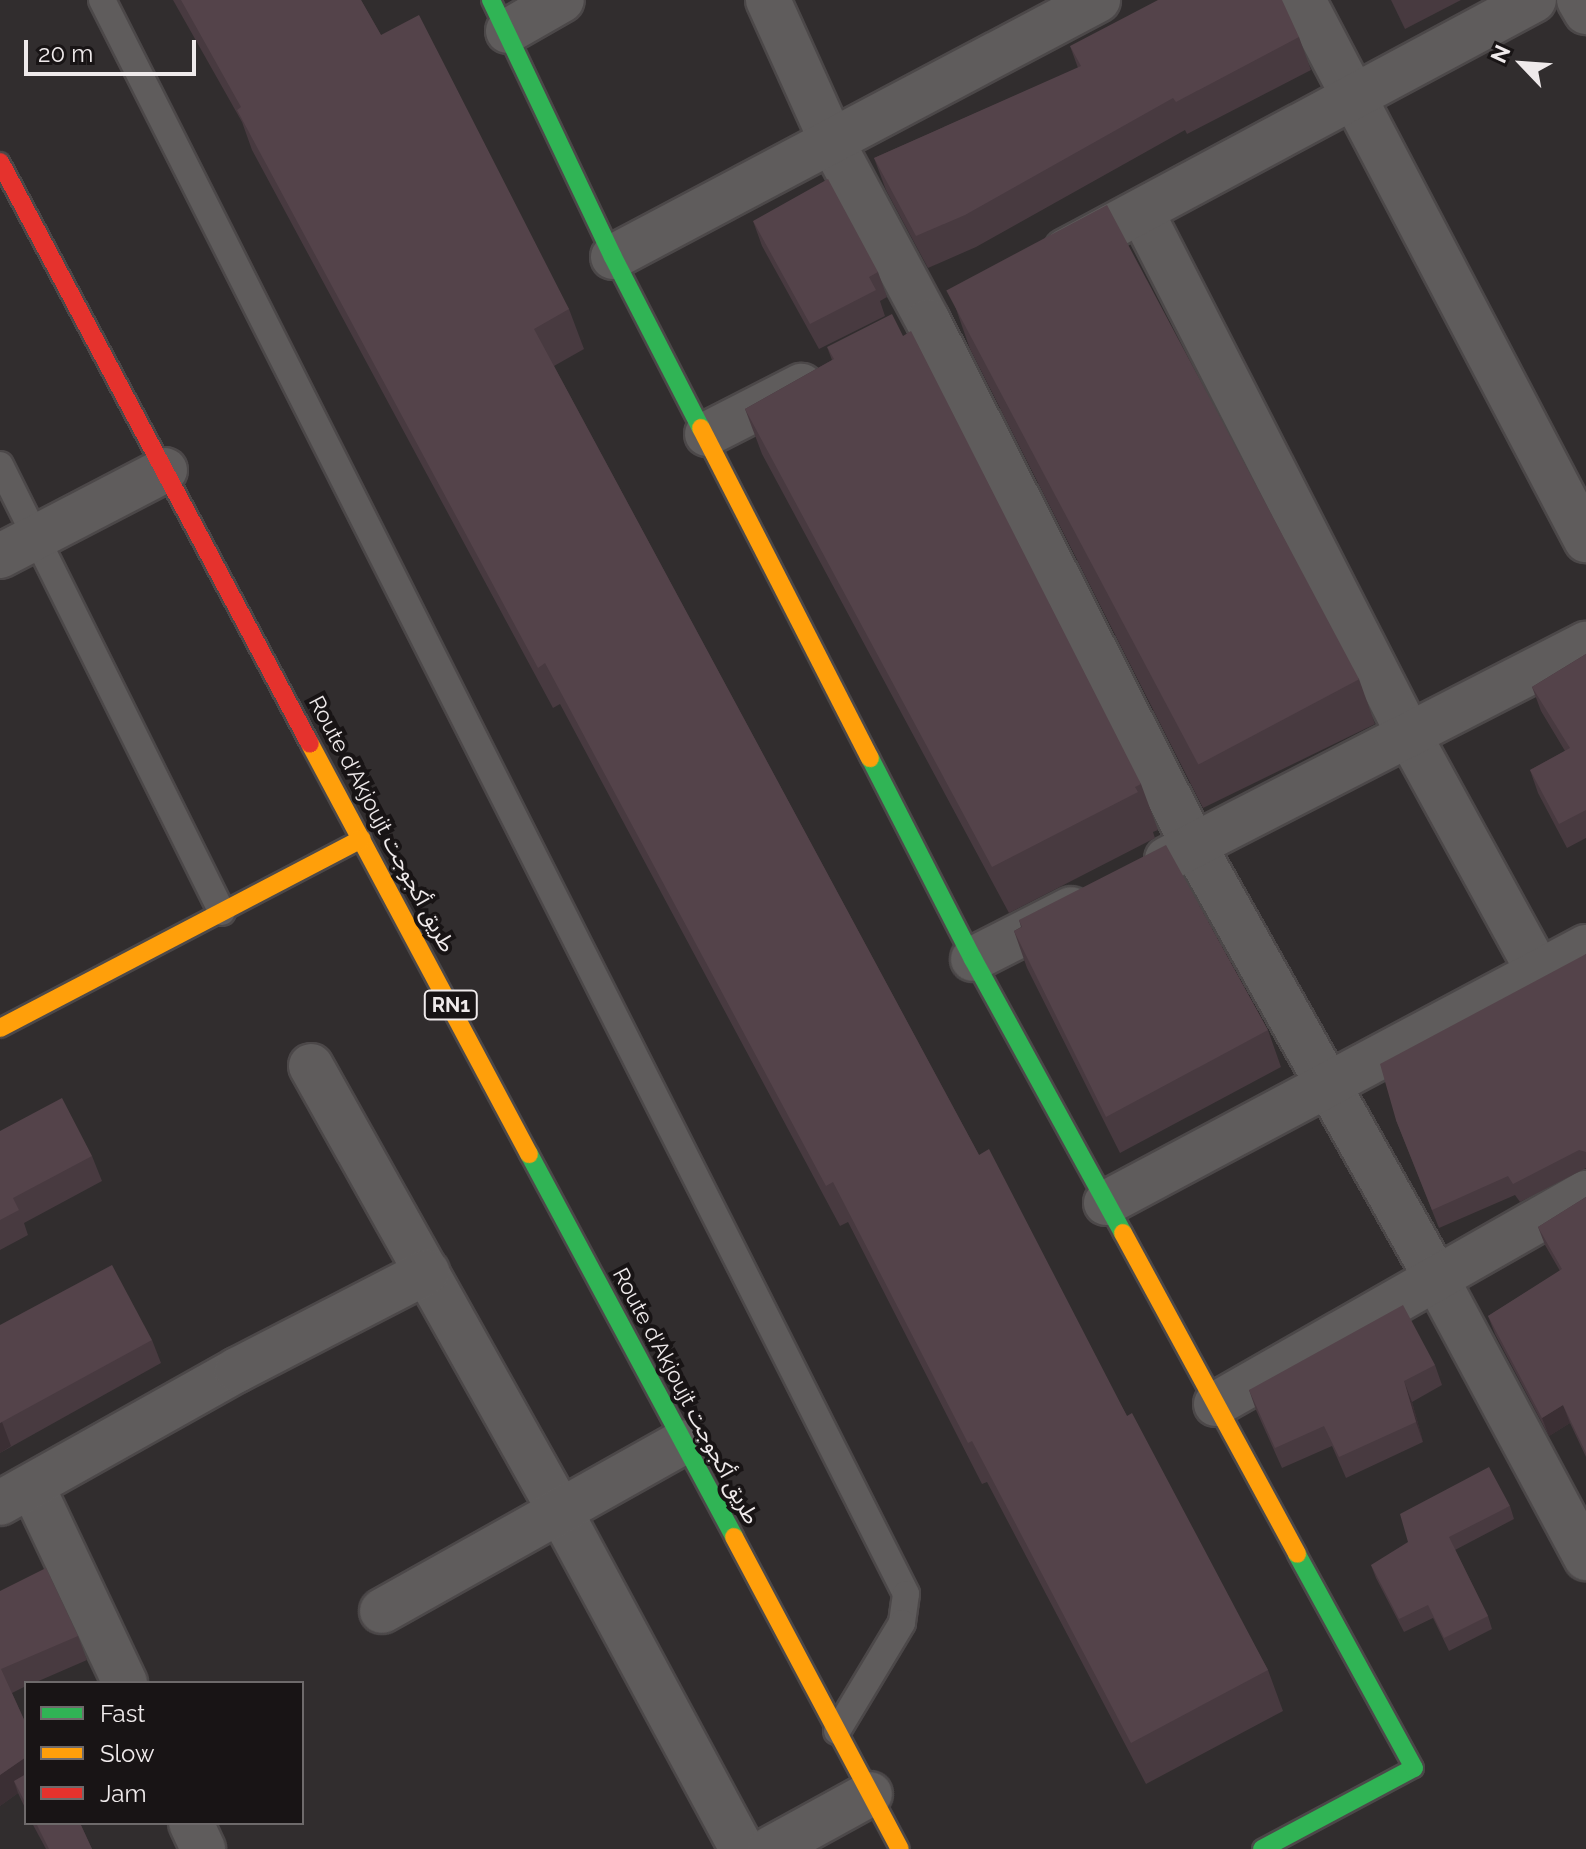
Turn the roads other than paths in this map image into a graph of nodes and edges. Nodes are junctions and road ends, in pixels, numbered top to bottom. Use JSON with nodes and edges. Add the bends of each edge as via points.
{"nodes":[{"id":1,"x":102,"y":0,"type":"edge"},
{"id":2,"x":562,"y":0,"type":"edge"},
{"id":3,"x":768,"y":0,"type":"edge"},
{"id":4,"x":1098,"y":0,"type":"edge"},
{"id":5,"x":1303,"y":0,"type":"edge"},
{"id":6,"x":1534,"y":0,"type":"edge"},
{"id":7,"x":1579,"y":0,"type":"edge"},
{"id":8,"x":1586,"y":12,"type":"edge"},
{"id":9,"x":499,"y":15,"type":"edge"},
{"id":10,"x":1356,"y":98,"type":"junction"},
{"id":11,"x":832,"y":142,"type":"junction"},
{"id":12,"x":0,"y":162,"type":"edge"},
{"id":13,"x":1142,"y":213,"type":"junction"},
{"id":14,"x":613,"y":257,"type":"junction"},
{"id":15,"x":1027,"y":271,"type":"edge"},
{"id":16,"x":970,"y":300,"type":"edge"},
{"id":17,"x":928,"y":321,"type":"junction"},
{"id":18,"x":886,"y":342,"type":"edge"},
{"id":19,"x":831,"y":371,"type":"edge"},
{"id":20,"x":707,"y":434,"type":"junction"},
{"id":21,"x":0,"y":465,"type":"edge"},
{"id":22,"x":165,"y":470,"type":"junction"},
{"id":23,"x":38,"y":536,"type":"junction"},
{"id":24,"x":1586,"y":540,"type":"edge"},
{"id":25,"x":0,"y":556,"type":"edge"},
{"id":26,"x":1586,"y":644,"type":"edge"},
{"id":27,"x":1409,"y":735,"type":"junction"},
{"id":28,"x":362,"y":839,"type":"junction"},
{"id":29,"x":1194,"y":846,"type":"junction"},
{"id":30,"x":222,"y":912,"type":"junction"},
{"id":31,"x":1586,"y":947,"type":"edge"},
{"id":32,"x":973,"y":959,"type":"junction"},
{"id":33,"x":1539,"y":972,"type":"junction"},
{"id":34,"x":0,"y":1028,"type":"edge"},
{"id":35,"x":311,"y":1066,"type":"dead end"},
{"id":36,"x":1326,"y":1085,"type":"junction"},
{"id":37,"x":1586,"y":1193,"type":"edge"},
{"id":38,"x":1106,"y":1203,"type":"junction"},
{"id":39,"x":427,"y":1272,"type":"junction"},
{"id":40,"x":1436,"y":1278,"type":"junction"},
{"id":41,"x":1216,"y":1404,"type":"junction"},
{"id":42,"x":683,"y":1442,"type":"junction"},
{"id":43,"x":16,"y":1495,"type":"edge"},
{"id":44,"x":560,"y":1511,"type":"junction"},
{"id":45,"x":1586,"y":1558,"type":"edge"},
{"id":46,"x":382,"y":1611,"type":"dead end"},
{"id":47,"x":124,"y":1681,"type":"edge"},
{"id":48,"x":837,"y":1731,"type":"junction"},
{"id":49,"x":870,"y":1794,"type":"junction"},
{"id":50,"x":192,"y":1825,"type":"edge"},
{"id":51,"x":203,"y":1849,"type":"edge"},
{"id":52,"x":742,"y":1849,"type":"edge"},
{"id":53,"x":770,"y":1849,"type":"edge"},
{"id":54,"x":900,"y":1849,"type":"edge"},
{"id":55,"x":1262,"y":1849,"type":"edge"}],
"edges":[{"from":1,"to":48,"type":"lane","via":[[906,1594],[902,1623]]},
{"from":2,"to":9,"type":"street"},
{"from":3,"to":11,"type":"street"},
{"from":4,"to":11,"type":"street"},
{"from":5,"to":10,"type":"street"},
{"from":6,"to":10,"type":"street"},
{"from":7,"to":8,"type":"street"},
{"from":9,"to":14,"type":"main road"},
{"from":10,"to":13,"type":"street"},
{"from":10,"to":24,"type":"street"},
{"from":11,"to":14,"type":"street"},
{"from":11,"to":17,"type":"street"},
{"from":12,"to":22,"type":"main road","name":"Route d'Akjoujt طريق أكجوجت","number":"RN1"},
{"from":13,"to":15,"type":"street"},
{"from":13,"to":27,"type":"street"},
{"from":14,"to":20,"type":"main road"},
{"from":16,"to":17,"type":"street"},
{"from":17,"to":18,"type":"street"},
{"from":17,"to":29,"type":"street"},
{"from":19,"to":20,"type":"street"},
{"from":20,"to":32,"type":"main road"},
{"from":21,"to":23,"type":"lane"},
{"from":22,"to":23,"type":"street"},
{"from":22,"to":28,"type":"main road","name":"Route d'Akjoujt طريق أكجوجت","number":"RN1"},
{"from":23,"to":25,"type":"street"},
{"from":23,"to":30,"type":"lane"},
{"from":26,"to":27,"type":"street"},
{"from":27,"to":29,"type":"street"},
{"from":27,"to":33,"type":"street"},
{"from":28,"to":30,"type":"main road"},
{"from":28,"to":42,"type":"main road","name":"Route d'Akjoujt طريق أكجوجت","number":"RN1"},
{"from":29,"to":32,"type":"street"},
{"from":29,"to":36,"type":"street"},
{"from":30,"to":34,"type":"main road"},
{"from":31,"to":33,"type":"street"},
{"from":32,"to":38,"type":"main road"},
{"from":33,"to":36,"type":"street"},
{"from":35,"to":39,"type":"street"},
{"from":36,"to":38,"type":"street"},
{"from":36,"to":40,"type":"street"},
{"from":37,"to":40,"type":"street"},
{"from":38,"to":41,"type":"main road"},
{"from":39,"to":43,"type":"street","via":[[237,1370]]},
{"from":39,"to":44,"type":"street"},
{"from":40,"to":41,"type":"street"},
{"from":40,"to":45,"type":"street"},
{"from":41,"to":55,"type":"main road","via":[[1414,1768]]},
{"from":42,"to":44,"type":"street"},
{"from":42,"to":48,"type":"main road","name":"Route d'Akjoujt طريق أكجوجت","number":"RN1"},
{"from":43,"to":47,"type":"street"},
{"from":44,"to":46,"type":"street"},
{"from":44,"to":52,"type":"street"},
{"from":48,"to":49,"type":"main road","name":"Route d'Akjoujt طريق أكجوجت","number":"RN1"},
{"from":49,"to":53,"type":"street"},
{"from":49,"to":54,"type":"main road","name":"Route d'Akjoujt طريق أكجوجت","number":"RN1"},
{"from":50,"to":51,"type":"street"}]}
